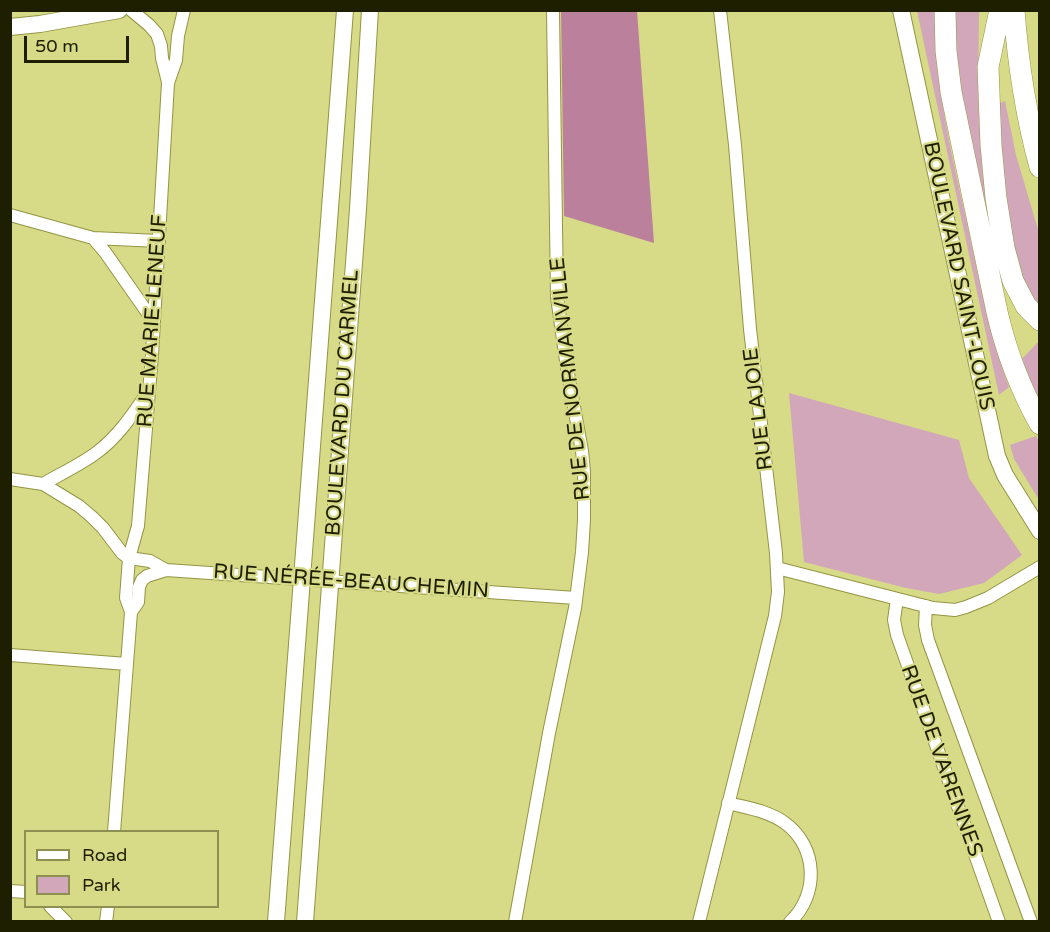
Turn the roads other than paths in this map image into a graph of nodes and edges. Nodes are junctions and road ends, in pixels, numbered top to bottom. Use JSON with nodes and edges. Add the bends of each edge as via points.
{"nodes":[{"id":1,"x":119,"y":10,"type":"edge"},
{"id":2,"x":131,"y":10,"type":"edge"},
{"id":3,"x":184,"y":10,"type":"edge"},
{"id":4,"x":345,"y":10,"type":"edge"},
{"id":5,"x":370,"y":10,"type":"edge"},
{"id":6,"x":553,"y":10,"type":"edge"},
{"id":7,"x":720,"y":10,"type":"edge"},
{"id":8,"x":901,"y":10,"type":"edge"},
{"id":9,"x":945,"y":10,"type":"edge"},
{"id":10,"x":1000,"y":10,"type":"edge"},
{"id":11,"x":1014,"y":10,"type":"edge"},
{"id":12,"x":10,"y":27,"type":"edge"},
{"id":13,"x":168,"y":83,"type":"junction"},
{"id":14,"x":1040,"y":167,"type":"edge"},
{"id":15,"x":10,"y":215,"type":"edge"},
{"id":16,"x":93,"y":238,"type":"junction"},
{"id":17,"x":159,"y":241,"type":"junction"},
{"id":18,"x":1040,"y":320,"type":"edge"},
{"id":19,"x":154,"y":322,"type":"junction"},
{"id":20,"x":318,"y":375,"type":"junction"},
{"id":21,"x":345,"y":377,"type":"junction"},
{"id":22,"x":149,"y":391,"type":"junction"},
{"id":23,"x":1040,"y":424,"type":"edge"},
{"id":24,"x":10,"y":479,"type":"edge"},
{"id":25,"x":43,"y":484,"type":"junction"},
{"id":26,"x":1040,"y":531,"type":"edge"},
{"id":27,"x":129,"y":558,"type":"junction"},
{"id":28,"x":1040,"y":567,"type":"edge"},
{"id":29,"x":777,"y":568,"type":"junction"},
{"id":30,"x":166,"y":570,"type":"junction"},
{"id":31,"x":302,"y":580,"type":"junction"},
{"id":32,"x":330,"y":581,"type":"junction"},
{"id":33,"x":576,"y":598,"type":"junction"},
{"id":34,"x":897,"y":598,"type":"junction"},
{"id":35,"x":926,"y":606,"type":"junction"},
{"id":36,"x":131,"y":612,"type":"junction"},
{"id":37,"x":10,"y":655,"type":"edge"},
{"id":38,"x":127,"y":664,"type":"junction"},
{"id":39,"x":286,"y":794,"type":"junction"},
{"id":40,"x":314,"y":796,"type":"junction"},
{"id":41,"x":728,"y":803,"type":"junction"},
{"id":42,"x":113,"y":830,"type":"edge"},
{"id":43,"x":52,"y":908,"type":"edge"},
{"id":44,"x":66,"y":921,"type":"edge"},
{"id":45,"x":276,"y":921,"type":"edge"},
{"id":46,"x":305,"y":921,"type":"edge"},
{"id":47,"x":515,"y":921,"type":"edge"},
{"id":48,"x":699,"y":921,"type":"edge"},
{"id":49,"x":790,"y":921,"type":"edge"},
{"id":50,"x":999,"y":921,"type":"edge"},
{"id":51,"x":1030,"y":921,"type":"edge"}],
"edges":[{"from":1,"to":12,"type":"street"},
{"from":2,"to":13,"type":"street","name":"RUE MARIE-LENEUF","via":[[157,34]]},
{"from":3,"to":13,"type":"street","name":"RUE MARIE-LENEUF"},
{"from":4,"to":20,"type":"street","name":"BOULEVARD DU CARMEL"},
{"from":5,"to":21,"type":"street","name":"BOULEVARD DU CARMEL"},
{"from":6,"to":33,"type":"street","name":"RUE DE NORMANVILLE","via":[[558,297],[584,472],[584,537]]},
{"from":7,"to":29,"type":"street","name":"RUE LAJOIE"},
{"from":8,"to":26,"type":"street","name":"BOULEVARD SAINT-LOUIS","via":[[997,456]]},
{"from":9,"to":23,"type":"highway","via":[[951,92],[998,318],[1012,364]]},
{"from":10,"to":18,"type":"highway","via":[[988,67],[996,198],[1013,281],[1026,306]]},
{"from":11,"to":14,"type":"highway","via":[[1025,101]]},
{"from":13,"to":17,"type":"street","name":"RUE MARIE-LENEUF"},
{"from":15,"to":16,"type":"street"},
{"from":16,"to":17,"type":"street"},
{"from":16,"to":19,"type":"street"},
{"from":17,"to":19,"type":"street","name":"RUE MARIE-LENEUF"},
{"from":19,"to":22,"type":"street","name":"RUE MARIE-LENEUF"},
{"from":20,"to":21,"type":"street"},
{"from":20,"to":31,"type":"street","name":"BOULEVARD DU CARMEL"},
{"from":21,"to":32,"type":"street","name":"BOULEVARD DU CARMEL"},
{"from":22,"to":25,"type":"street","via":[[108,443]]},
{"from":22,"to":27,"type":"street","name":"RUE MARIE-LENEUF","via":[[138,526]]},
{"from":24,"to":25,"type":"street"},
{"from":25,"to":27,"type":"street","via":[[92,516]]},
{"from":27,"to":30,"type":"street","name":"RUE NÉRÉE-BEAUCHEMIN","via":[[150,561]]},
{"from":27,"to":36,"type":"street","via":[[126,598]]},
{"from":28,"to":35,"type":"street","via":[[966,607],[946,610]]},
{"from":29,"to":34,"type":"street"},
{"from":29,"to":41,"type":"street","name":"RUE LAJOIE","via":[[775,616]]},
{"from":30,"to":31,"type":"street","name":"RUE NÉRÉE-BEAUCHEMIN"},
{"from":30,"to":36,"type":"street","via":[[142,580],[138,602]]},
{"from":31,"to":32,"type":"street","name":"RUE NÉRÉE-BEAUCHEMIN"},
{"from":31,"to":39,"type":"street","name":"BOULEVARD DU CARMEL"},
{"from":32,"to":33,"type":"street","name":"RUE NÉRÉE-BEAUCHEMIN"},
{"from":32,"to":40,"type":"street","name":"BOULEVARD DU CARMEL"},
{"from":33,"to":47,"type":"street","name":"RUE DE NORMANVILLE"},
{"from":34,"to":35,"type":"street"},
{"from":34,"to":50,"type":"street","name":"RUE DE VARENNES","via":[[897,635]]},
{"from":35,"to":51,"type":"street","name":"RUE DE VARENNES","via":[[928,640]]},
{"from":36,"to":38,"type":"street"},
{"from":37,"to":38,"type":"street"},
{"from":38,"to":42,"type":"street"},
{"from":39,"to":40,"type":"street"},
{"from":39,"to":45,"type":"street","name":"BOULEVARD DU CARMEL"},
{"from":40,"to":46,"type":"street","name":"BOULEVARD DU CARMEL"},
{"from":41,"to":48,"type":"street","name":"RUE LAJOIE"},
{"from":41,"to":49,"type":"street","via":[[776,818],[793,830],[805,848],[811,868],[810,889]]},
{"from":43,"to":44,"type":"street"}]}
